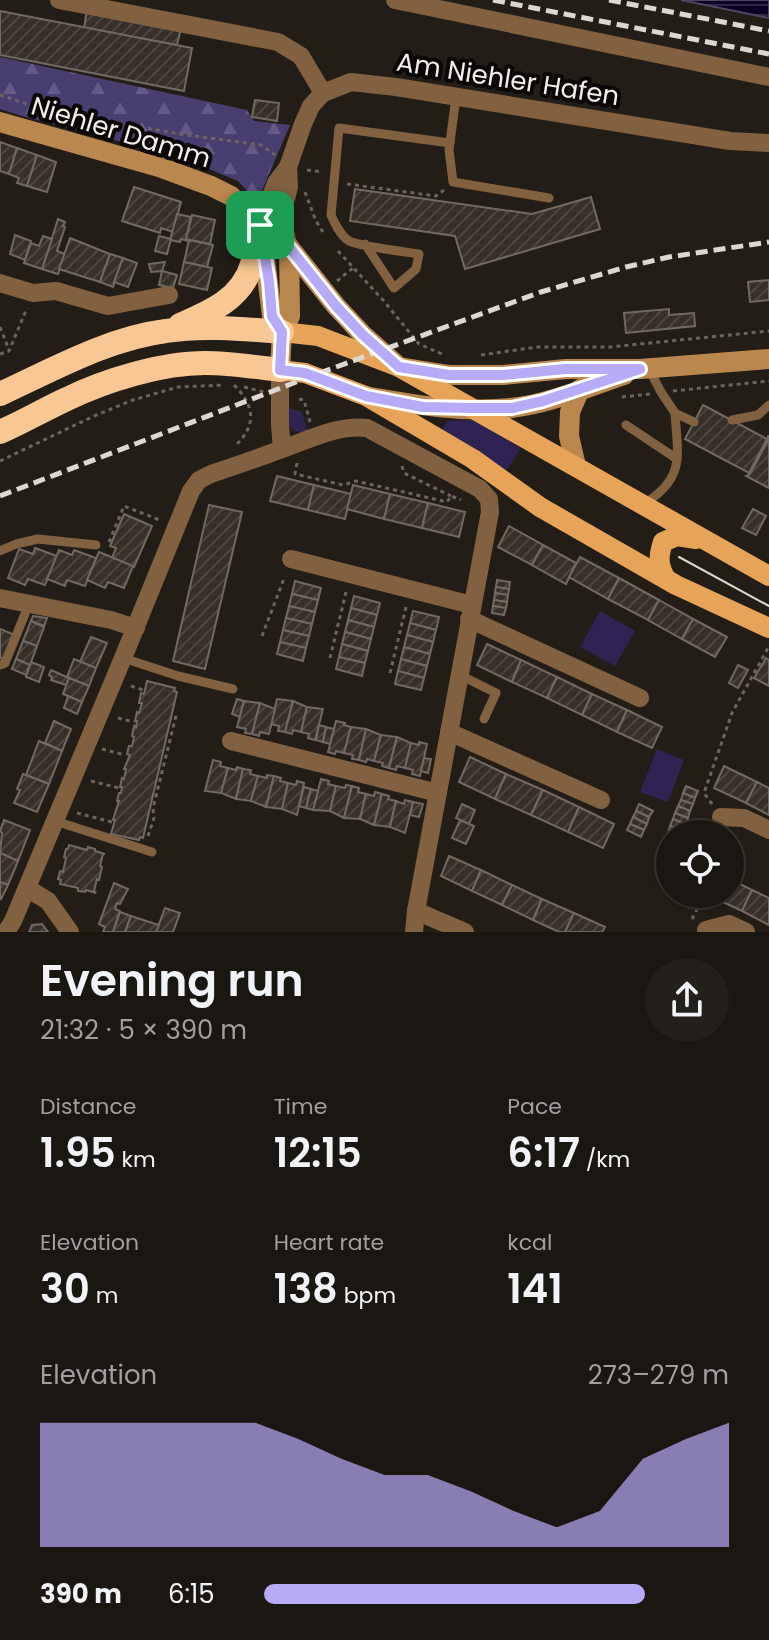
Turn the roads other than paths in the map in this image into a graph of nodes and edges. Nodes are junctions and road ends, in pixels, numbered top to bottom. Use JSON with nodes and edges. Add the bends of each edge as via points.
{"nodes":[{"id":1,"x":59,"y":0,"type":"edge"},
{"id":2,"x":395,"y":0,"type":"edge"},
{"id":3,"x":769,"y":77,"type":"edge"},
{"id":4,"x":323,"y":93,"type":"junction"},
{"id":5,"x":456,"y":97,"type":"junction"},
{"id":6,"x":0,"y":122,"type":"edge"},
{"id":7,"x":450,"y":143,"type":"junction"},
{"id":8,"x":769,"y":143,"type":"edge"},
{"id":9,"x":288,"y":167,"type":"junction"},
{"id":10,"x":549,"y":198,"type":"dead end"},
{"id":11,"x":260,"y":225,"type":"junction"},
{"id":12,"x":365,"y":244,"type":"junction"},
{"id":13,"x":289,"y":247,"type":"junction"},
{"id":14,"x":0,"y":283,"type":"edge"},
{"id":15,"x":169,"y":295,"type":"dead end"},
{"id":16,"x":166,"y":330,"type":"junction"},
{"id":17,"x":282,"y":332,"type":"junction"},
{"id":18,"x":769,"y":359,"type":"edge"},
{"id":19,"x":399,"y":367,"type":"junction"},
{"id":20,"x":645,"y":369,"type":"junction"},
{"id":21,"x":280,"y":370,"type":"junction"},
{"id":22,"x":580,"y":389,"type":"junction"},
{"id":23,"x":0,"y":394,"type":"edge"},
{"id":24,"x":366,"y":396,"type":"junction"},
{"id":25,"x":769,"y":405,"type":"edge"},
{"id":26,"x":472,"y":408,"type":"junction"},
{"id":27,"x":675,"y":413,"type":"junction"},
{"id":28,"x":732,"y":420,"type":"dead end"},
{"id":29,"x":694,"y":422,"type":"dead end"},
{"id":30,"x":626,"y":425,"type":"dead end"},
{"id":31,"x":0,"y":432,"type":"edge"},
{"id":32,"x":290,"y":452,"type":"junction"},
{"id":33,"x":677,"y":459,"type":"junction"},
{"id":34,"x":576,"y":466,"type":"junction"},
{"id":35,"x":643,"y":505,"type":"junction"},
{"id":36,"x":704,"y":540,"type":"junction"},
{"id":37,"x":96,"y":545,"type":"road end"},
{"id":38,"x":0,"y":551,"type":"edge"},
{"id":39,"x":291,"y":559,"type":"road end"},
{"id":40,"x":769,"y":576,"type":"edge"},
{"id":41,"x":666,"y":579,"type":"junction"},
{"id":42,"x":0,"y":598,"type":"edge"},
{"id":43,"x":29,"y":604,"type":"junction"},
{"id":44,"x":471,"y":612,"type":"junction"},
{"id":45,"x":136,"y":628,"type":"junction"},
{"id":46,"x":768,"y":638,"type":"edge"},
{"id":47,"x":123,"y":658,"type":"junction"},
{"id":48,"x":0,"y":665,"type":"edge"},
{"id":49,"x":458,"y":678,"type":"junction"},
{"id":50,"x":233,"y":689,"type":"dead end"},
{"id":51,"x":640,"y":698,"type":"dead end"},
{"id":52,"x":484,"y":719,"type":"dead end"},
{"id":53,"x":449,"y":732,"type":"junction"},
{"id":54,"x":231,"y":741,"type":"dead end"},
{"id":55,"x":438,"y":793,"type":"junction"},
{"id":56,"x":601,"y":800,"type":"dead end"},
{"id":57,"x":58,"y":815,"type":"junction"},
{"id":58,"x":721,"y":817,"type":"road end"},
{"id":59,"x":769,"y":830,"type":"edge"},
{"id":60,"x":148,"y":851,"type":"road end"},
{"id":61,"x":27,"y":888,"type":"junction"},
{"id":62,"x":416,"y":911,"type":"junction"},
{"id":63,"x":699,"y":925,"type":"road end"},
{"id":64,"x":6,"y":932,"type":"edge"},
{"id":65,"x":70,"y":932,"type":"edge"},
{"id":66,"x":414,"y":932,"type":"edge"},
{"id":67,"x":465,"y":932,"type":"edge"},
{"id":68,"x":746,"y":932,"type":"edge"}],
"edges":[{"from":1,"to":4,"type":"street","via":[[278,42],[301,56]]},
{"from":2,"to":3,"type":"street"},
{"from":4,"to":5,"type":"street","name":"Am Niehler Hafen","via":[[351,82]]},
{"from":4,"to":9,"type":"street","via":[[311,106]]},
{"from":5,"to":7,"type":"lane"},
{"from":5,"to":8,"type":"street","name":"Am Niehler Hafen"},
{"from":6,"to":11,"type":"main road","name":"Niehler Damm","via":[[211,186],[231,196]]},
{"from":7,"to":10,"type":"lane","via":[[453,182]]},
{"from":7,"to":12,"type":"lane","via":[[339,128],[331,215],[350,241]]},
{"from":9,"to":11,"type":"street"},
{"from":9,"to":13,"type":"street","via":[[283,210]]},
{"from":11,"to":13,"type":"main road","name":"Niehler Damm"},
{"from":11,"to":16,"type":"highway","via":[[251,267],[236,291],[214,310]]},
{"from":11,"to":17,"type":"main road","via":[[272,316]]},
{"from":12,"to":12,"type":"lane","via":[[419,254],[416,269],[394,288]]},
{"from":13,"to":17,"type":"main road","via":[[290,316]]},
{"from":13,"to":19,"type":"main road","name":"Niehler Damm","via":[[336,306]]},
{"from":14,"to":15,"type":"street","via":[[108,306]]},
{"from":16,"to":17,"type":"highway"},
{"from":16,"to":23,"type":"highway","via":[[84,355]]},
{"from":17,"to":19,"type":"main road","via":[[318,336]]},
{"from":17,"to":21,"type":"main road"},
{"from":18,"to":20,"type":"main road"},
{"from":19,"to":20,"type":"main road","via":[[449,375]]},
{"from":19,"to":26,"type":"main road"},
{"from":20,"to":22,"type":"main road"},
{"from":20,"to":27,"type":"lane"},
{"from":21,"to":24,"type":"main road","via":[[305,373]]},
{"from":21,"to":31,"type":"highway","via":[[204,363],[144,372],[70,397]]},
{"from":21,"to":32,"type":"street","via":[[280,425]]},
{"from":22,"to":26,"type":"main road","via":[[512,408]]},
{"from":22,"to":34,"type":"main road","via":[[570,412]]},
{"from":24,"to":26,"type":"main road","via":[[423,407]]},
{"from":24,"to":41,"type":"main road","via":[[473,459],[540,507]]},
{"from":25,"to":28,"type":"lane","via":[[758,415]]},
{"from":26,"to":34,"type":"main road"},
{"from":27,"to":29,"type":"lane"},
{"from":27,"to":33,"type":"lane"},
{"from":30,"to":33,"type":"lane"},
{"from":32,"to":44,"type":"street","via":[[359,426],[480,489],[489,499],[490,512]]},
{"from":32,"to":45,"type":"street","via":[[199,480]]},
{"from":33,"to":35,"type":"lane","via":[[668,487]]},
{"from":34,"to":35,"type":"main road"},
{"from":35,"to":36,"type":"main road"},
{"from":36,"to":40,"type":"main road"},
{"from":36,"to":41,"type":"main road","via":[[677,536],[663,542],[658,565]]},
{"from":37,"to":38,"type":"lane","via":[[38,539]]},
{"from":39,"to":44,"type":"street","via":[[410,589]]},
{"from":41,"to":46,"type":"main road"},
{"from":42,"to":43,"type":"street"},
{"from":43,"to":45,"type":"street"},
{"from":43,"to":48,"type":"lane"},
{"from":44,"to":49,"type":"street"},
{"from":44,"to":51,"type":"street"},
{"from":45,"to":47,"type":"street"},
{"from":47,"to":50,"type":"lane"},
{"from":47,"to":57,"type":"street"},
{"from":49,"to":52,"type":"lane","via":[[496,693]]},
{"from":49,"to":53,"type":"street"},
{"from":53,"to":55,"type":"street"},
{"from":53,"to":56,"type":"street"},
{"from":54,"to":55,"type":"street"},
{"from":55,"to":62,"type":"street"},
{"from":57,"to":60,"type":"lane"},
{"from":57,"to":61,"type":"street"},
{"from":58,"to":59,"type":"street","via":[[744,818]]},
{"from":61,"to":64,"type":"street"},
{"from":61,"to":65,"type":"street","via":[[48,901]]},
{"from":62,"to":66,"type":"street"},
{"from":62,"to":67,"type":"street"},
{"from":63,"to":68,"type":"street","via":[[729,924]]}]}
